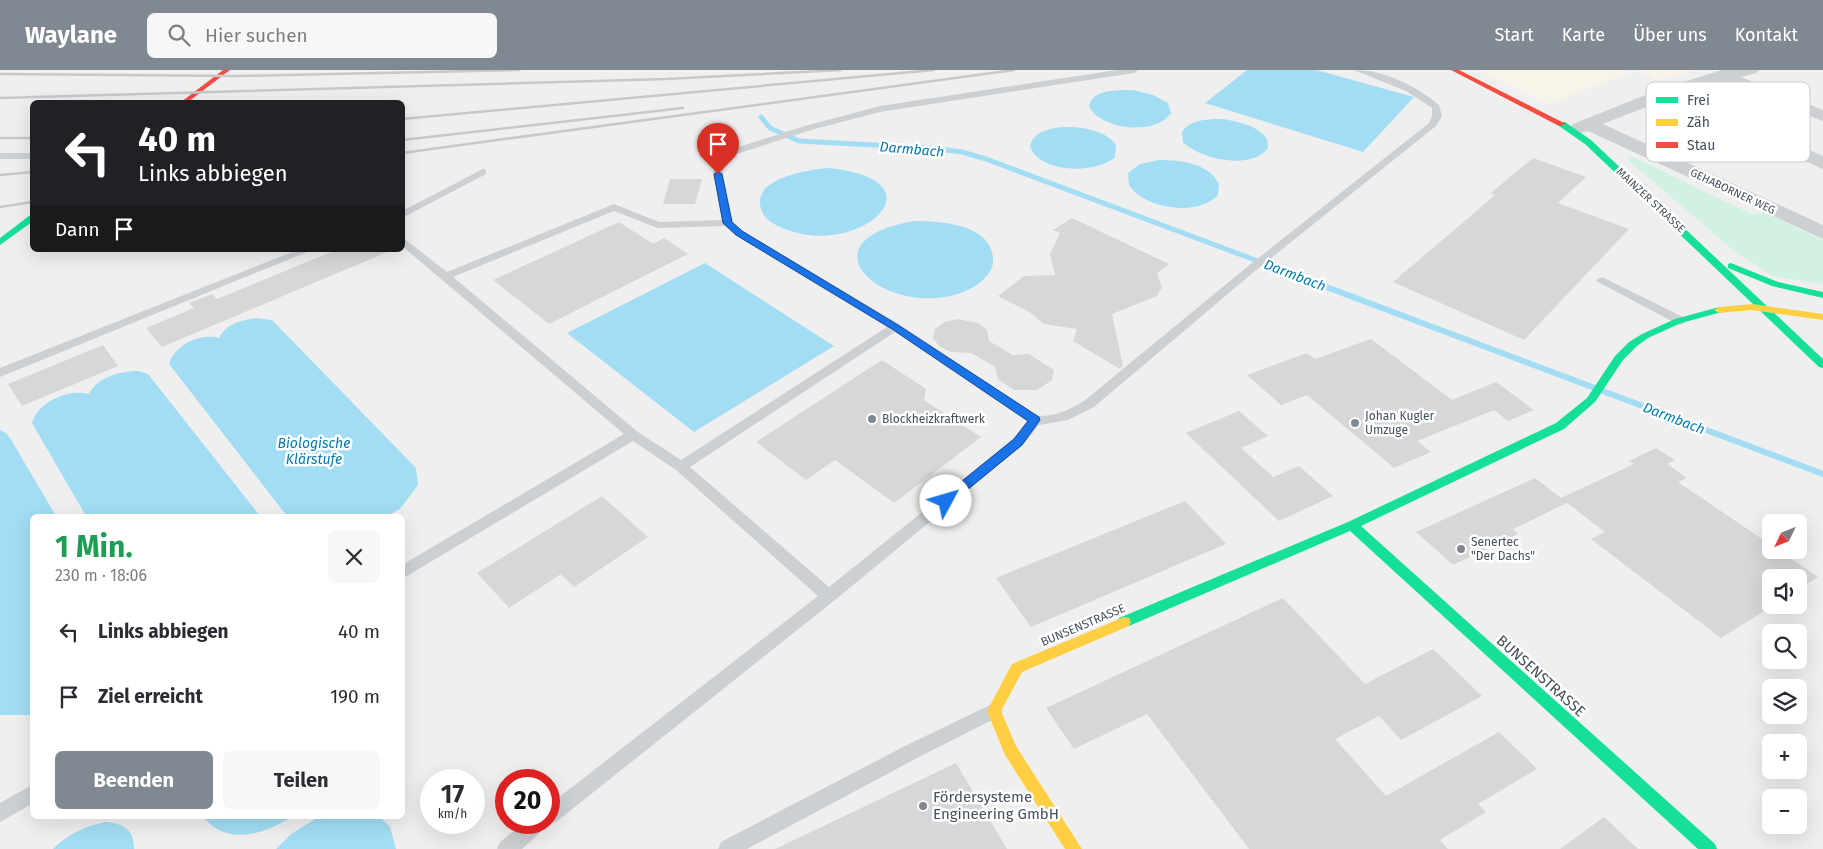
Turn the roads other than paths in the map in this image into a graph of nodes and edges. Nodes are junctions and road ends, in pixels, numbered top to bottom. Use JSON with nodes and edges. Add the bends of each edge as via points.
{"nodes":[{"id":1,"x":227,"y":70,"type":"edge"},
{"id":2,"x":1134,"y":70,"type":"edge"},
{"id":3,"x":1358,"y":70,"type":"edge"},
{"id":4,"x":1454,"y":70,"type":"edge"},
{"id":5,"x":1751,"y":70,"type":"edge"},
{"id":6,"x":1722,"y":75,"type":"junction"},
{"id":7,"x":1701,"y":82,"type":"edge"},
{"id":8,"x":1739,"y":82,"type":"edge"},
{"id":9,"x":187,"y":100,"type":"edge"},
{"id":10,"x":1646,"y":101,"type":"edge"},
{"id":11,"x":1810,"y":111,"type":"edge"},
{"id":12,"x":1823,"y":116,"type":"edge"},
{"id":13,"x":1580,"y":127,"type":"junction"},
{"id":14,"x":0,"y":156,"type":"edge"},
{"id":15,"x":30,"y":156,"type":"edge"},
{"id":16,"x":1646,"y":156,"type":"edge"},
{"id":17,"x":1810,"y":157,"type":"edge"},
{"id":18,"x":1660,"y":162,"type":"edge"},
{"id":19,"x":1823,"y":163,"type":"edge"},
{"id":20,"x":483,"y":172,"type":"dead end"},
{"id":21,"x":405,"y":213,"type":"edge"},
{"id":22,"x":30,"y":220,"type":"edge"},
{"id":23,"x":728,"y":223,"type":"junction"},
{"id":24,"x":1823,"y":233,"type":"edge"},
{"id":25,"x":0,"y":242,"type":"edge"},
{"id":26,"x":405,"y":242,"type":"edge"},
{"id":27,"x":302,"y":252,"type":"edge"},
{"id":28,"x":1710,"y":255,"type":"junction"},
{"id":29,"x":1251,"y":269,"type":"joint"},
{"id":30,"x":446,"y":276,"type":"junction"},
{"id":31,"x":1602,"y":280,"type":"dead end"},
{"id":32,"x":1823,"y":297,"type":"edge"},
{"id":33,"x":1765,"y":308,"type":"junction"},
{"id":34,"x":1823,"y":317,"type":"edge"},
{"id":35,"x":1681,"y":321,"type":"junction"},
{"id":36,"x":895,"y":327,"type":"junction"},
{"id":37,"x":1820,"y":358,"type":"edge"},
{"id":38,"x":0,"y":373,"type":"edge"},
{"id":39,"x":1035,"y":420,"type":"junction"},
{"id":40,"x":633,"y":435,"type":"junction"},
{"id":41,"x":681,"y":467,"type":"junction"},
{"id":42,"x":1352,"y":525,"type":"junction"},
{"id":43,"x":405,"y":571,"type":"edge"},
{"id":44,"x":829,"y":596,"type":"junction"},
{"id":45,"x":994,"y":712,"type":"junction"},
{"id":46,"x":30,"y":795,"type":"edge"},
{"id":47,"x":560,"y":807,"type":"edge"},
{"id":48,"x":0,"y":813,"type":"edge"},
{"id":49,"x":525,"y":834,"type":"edge"},
{"id":50,"x":507,"y":849,"type":"edge"},
{"id":51,"x":728,"y":849,"type":"edge"},
{"id":52,"x":1074,"y":849,"type":"edge"},
{"id":53,"x":1709,"y":849,"type":"edge"}],
"edges":[{"from":1,"to":9,"type":"street"},
{"from":2,"to":23,"type":"lane","via":[[880,109],[719,156],[718,174]]},
{"from":3,"to":29,"type":"lane","via":[[1414,91],[1436,107],[1437,116],[1433,124]]},
{"from":4,"to":13,"type":"street","name":"MAINZER STRASSE"},
{"from":5,"to":6,"type":"street"},
{"from":6,"to":7,"type":"street"},
{"from":6,"to":8,"type":"street"},
{"from":10,"to":13,"type":"street"},
{"from":11,"to":12,"type":"street"},
{"from":13,"to":16,"type":"street","name":"GEHABORNER WEG"},
{"from":13,"to":28,"type":"street","name":"MAINZER STRASSE"},
{"from":14,"to":15,"type":"lane"},
{"from":17,"to":19,"type":"street"},
{"from":18,"to":24,"type":"street","name":"GEHABORNER WEG"},
{"from":20,"to":21,"type":"lane"},
{"from":22,"to":25,"type":"street"},
{"from":23,"to":30,"type":"lane","via":[[658,224],[614,207]]},
{"from":23,"to":36,"type":"lane","via":[[739,233]]},
{"from":26,"to":30,"type":"lane"},
{"from":27,"to":38,"type":"lane"},
{"from":28,"to":32,"type":"street","via":[[1775,284]]},
{"from":28,"to":33,"type":"street","name":"MAINZER STRASSE"},
{"from":29,"to":39,"type":"lane","via":[[1089,404],[1068,416]]},
{"from":30,"to":40,"type":"lane"},
{"from":31,"to":35,"type":"lane"},
{"from":32,"to":33,"type":"street","via":[[1773,301]]},
{"from":33,"to":34,"type":"street"},
{"from":33,"to":35,"type":"street","name":"BUNSENSTRASSE","via":[[1711,311]]},
{"from":33,"to":37,"type":"street","name":"MAINZER STRASSE"},
{"from":35,"to":42,"type":"street","name":"BUNSENSTRASSE","via":[[1651,332],[1633,344],[1584,407],[1560,426]]},
{"from":36,"to":39,"type":"lane"},
{"from":36,"to":41,"type":"lane"},
{"from":39,"to":44,"type":"lane","via":[[1018,442]]},
{"from":40,"to":41,"type":"lane"},
{"from":40,"to":43,"type":"lane"},
{"from":41,"to":44,"type":"lane"},
{"from":42,"to":45,"type":"street","name":"BUNSENSTRASSE","via":[[1017,668]]},
{"from":42,"to":53,"type":"street","name":"BUNSENSTRASSE"},
{"from":44,"to":47,"type":"lane"},
{"from":45,"to":51,"type":"lane"},
{"from":45,"to":52,"type":"street","via":[[1010,750]]},
{"from":46,"to":48,"type":"lane"},
{"from":49,"to":50,"type":"lane"}]}
